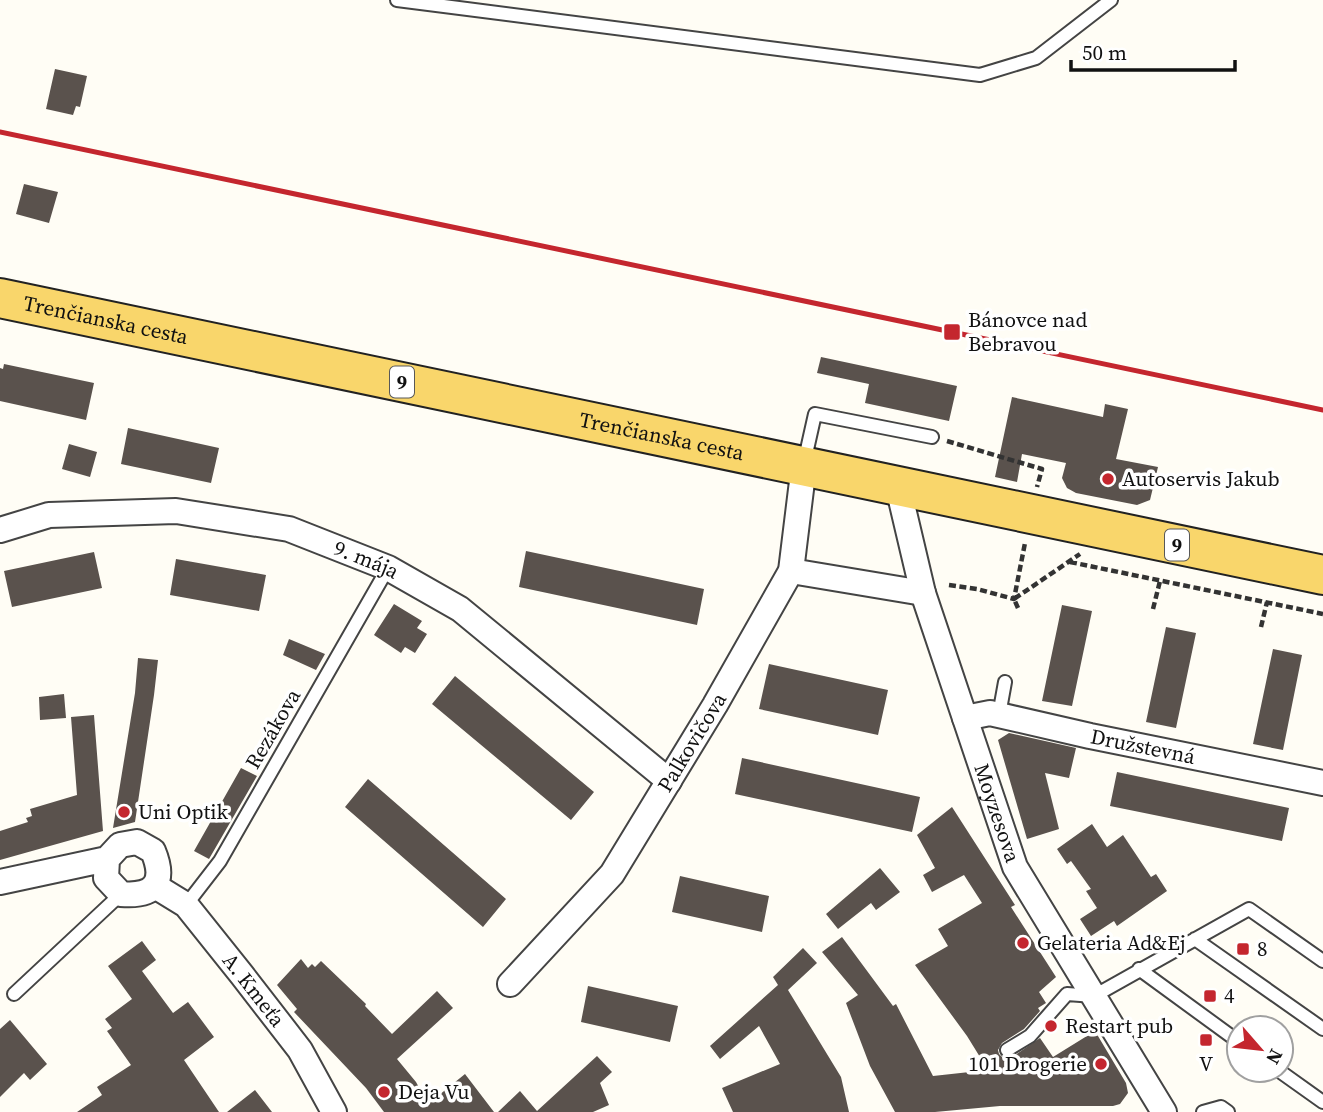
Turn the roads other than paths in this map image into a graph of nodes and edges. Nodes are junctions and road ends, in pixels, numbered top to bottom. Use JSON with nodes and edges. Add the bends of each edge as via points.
{"nodes":[{"id":1,"x":397,"y":0,"type":"edge"},
{"id":2,"x":1111,"y":0,"type":"edge"},
{"id":3,"x":0,"y":298,"type":"edge"},
{"id":4,"x":932,"y":437,"type":"road end"},
{"id":5,"x":804,"y":466,"type":"junction"},
{"id":6,"x":898,"y":486,"type":"junction"},
{"id":7,"x":0,"y":530,"type":"edge"},
{"id":8,"x":388,"y":568,"type":"junction"},
{"id":9,"x":791,"y":571,"type":"junction"},
{"id":10,"x":1323,"y":575,"type":"edge"},
{"id":11,"x":923,"y":593,"type":"junction"},
{"id":12,"x":1005,"y":682,"type":"dead end"},
{"id":13,"x":995,"y":714,"type":"junction"},
{"id":14,"x":965,"y":718,"type":"junction"},
{"id":15,"x":669,"y":781,"type":"junction"},
{"id":16,"x":1323,"y":783,"type":"edge"},
{"id":17,"x":107,"y":859,"type":"junction"},
{"id":18,"x":0,"y":882,"type":"edge"},
{"id":19,"x":155,"y":886,"type":"junction"},
{"id":20,"x":121,"y":894,"type":"junction"},
{"id":21,"x":186,"y":905,"type":"junction"},
{"id":22,"x":1195,"y":939,"type":"junction"},
{"id":23,"x":1323,"y":961,"type":"edge"},
{"id":24,"x":1139,"y":970,"type":"junction"},
{"id":25,"x":510,"y":984,"type":"dead end"},
{"id":26,"x":14,"y":994,"type":"dead end"},
{"id":27,"x":1094,"y":996,"type":"junction"},
{"id":28,"x":1323,"y":1029,"type":"edge"},
{"id":29,"x":1225,"y":1032,"type":"edge"},
{"id":30,"x":1007,"y":1051,"type":"dead end"},
{"id":31,"x":1295,"y":1082,"type":"edge"},
{"id":32,"x":1323,"y":1102,"type":"edge"},
{"id":33,"x":334,"y":1112,"type":"edge"},
{"id":34,"x":1164,"y":1112,"type":"edge"},
{"id":35,"x":1203,"y":1112,"type":"edge"},
{"id":36,"x":1228,"y":1112,"type":"edge"}],
"edges":[{"from":1,"to":2,"type":"lane","via":[[980,75],[1035,58]]},
{"from":3,"to":5,"type":"main road","name":"Trenčianska cesta","number":"9"},
{"from":4,"to":5,"type":"lane","via":[[815,414]]},
{"from":5,"to":6,"type":"main road","name":"Trenčianska cesta","number":"9"},
{"from":5,"to":9,"type":"street","name":"Palkovičova"},
{"from":6,"to":10,"type":"main road","name":"Trenčianska cesta","number":"9"},
{"from":6,"to":11,"type":"street","name":"Moyzesova"},
{"from":7,"to":8,"type":"street","name":"9. mája","via":[[48,514],[176,511],[289,530]]},
{"from":8,"to":15,"type":"street","name":"9. mája","via":[[460,609]]},
{"from":8,"to":21,"type":"lane","name":"Rezákova","via":[[220,861]]},
{"from":9,"to":11,"type":"street"},
{"from":9,"to":15,"type":"street","name":"Palkovičova"},
{"from":11,"to":14,"type":"street","name":"Moyzesova"},
{"from":12,"to":13,"type":"lane"},
{"from":13,"to":14,"type":"street","name":"Družstevná"},
{"from":13,"to":16,"type":"street","name":"Družstevná"},
{"from":14,"to":27,"type":"street","name":"Moyzesova","via":[[1015,867]]},
{"from":15,"to":25,"type":"street","name":"Palkovičova","via":[[612,874]]},
{"from":17,"to":18,"type":"street"},
{"from":17,"to":19,"type":"street","via":[[120,845],[136,842],[153,851],[160,868]]},
{"from":17,"to":20,"type":"street","via":[[106,878]]},
{"from":19,"to":20,"type":"street","via":[[140,896]]},
{"from":19,"to":21,"type":"street","name":"A. Kmeťa"},
{"from":20,"to":26,"type":"lane"},
{"from":21,"to":33,"type":"street","name":"A. Kmeťa","via":[[300,1050]]},
{"from":22,"to":23,"type":"lane","via":[[1250,909]]},
{"from":22,"to":24,"type":"lane"},
{"from":22,"to":28,"type":"lane"},
{"from":24,"to":27,"type":"lane"},
{"from":24,"to":29,"type":"lane"},
{"from":27,"to":30,"type":"lane","via":[[1067,994],[1030,1036]]},
{"from":27,"to":34,"type":"street","name":"Moyzesova"},
{"from":31,"to":32,"type":"lane"},
{"from":35,"to":36,"type":"lane","via":[[1221,1107]]}]}
